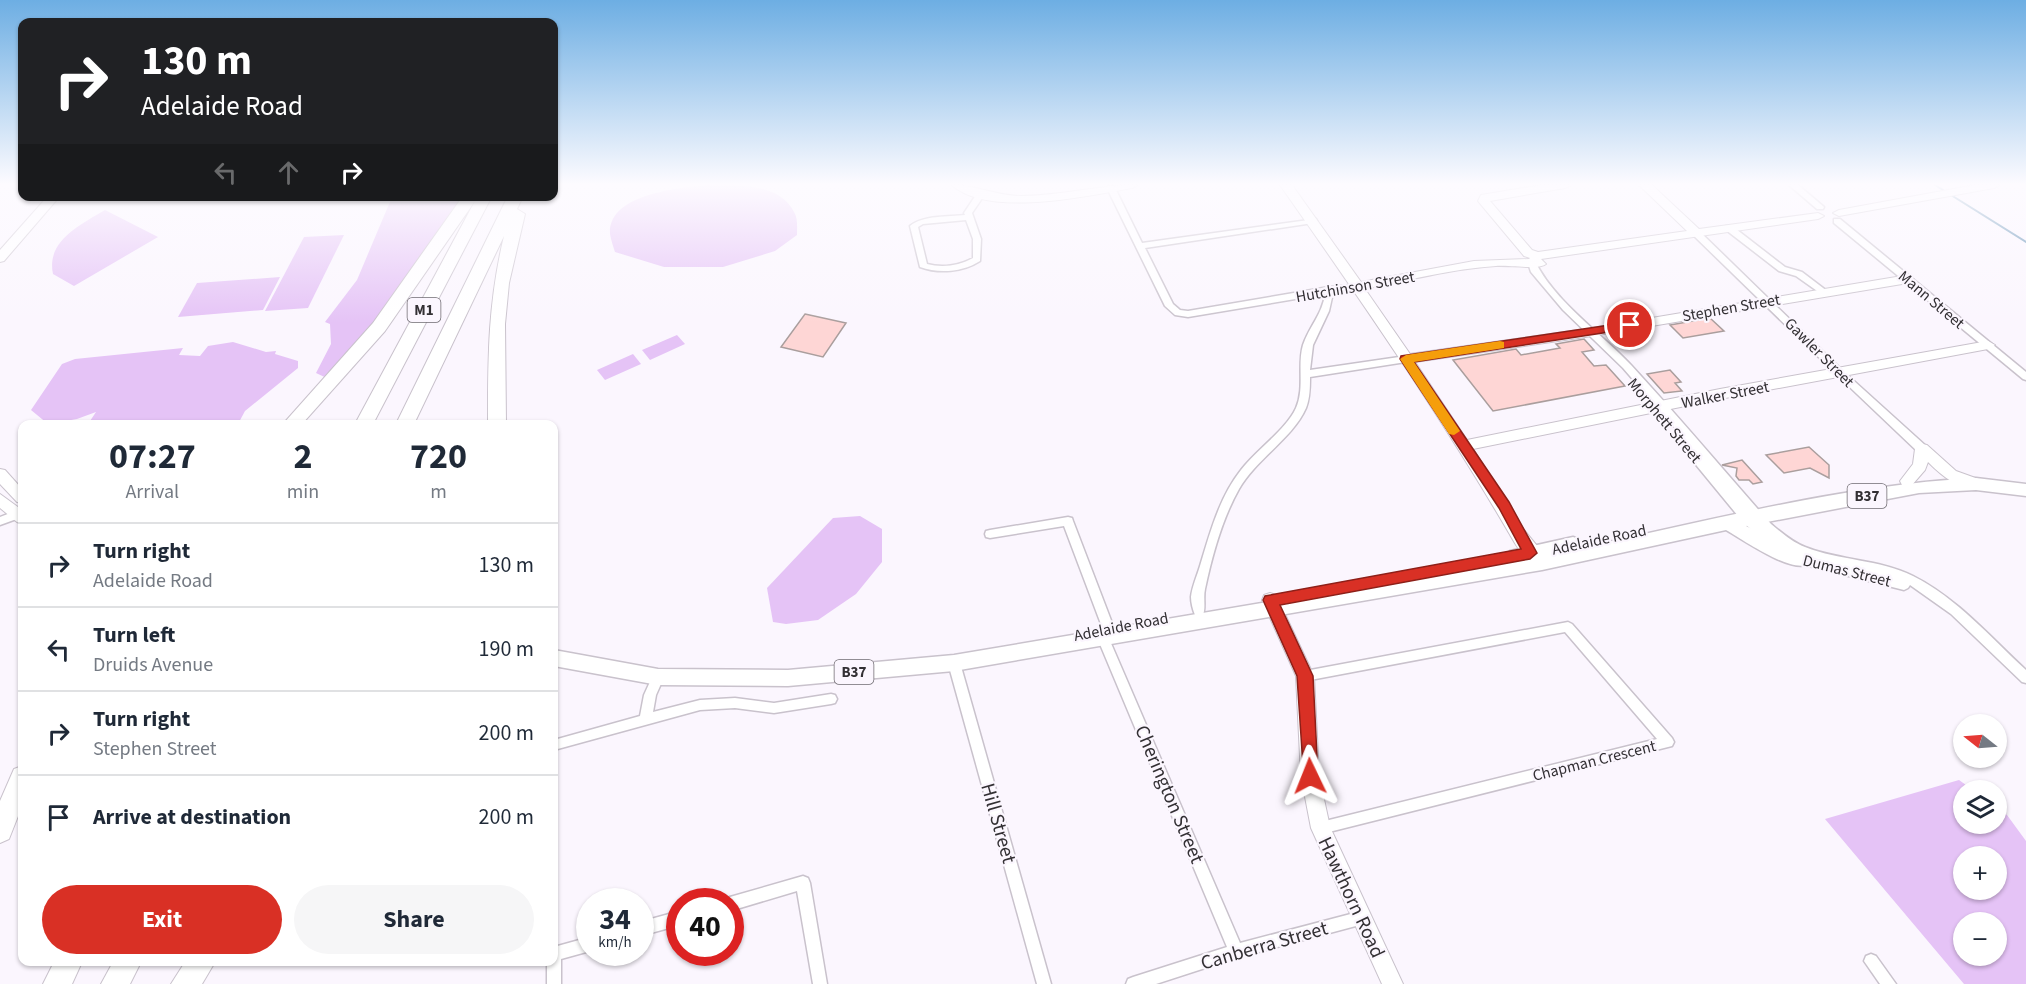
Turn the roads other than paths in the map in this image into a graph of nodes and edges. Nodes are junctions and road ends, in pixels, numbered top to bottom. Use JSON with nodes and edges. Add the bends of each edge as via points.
{"nodes":[{"id":1,"x":23,"y":231,"type":"edge"},
{"id":2,"x":446,"y":231,"type":"edge"},
{"id":3,"x":466,"y":231,"type":"edge"},
{"id":4,"x":499,"y":231,"type":"edge"},
{"id":5,"x":513,"y":231,"type":"edge"},
{"id":6,"x":915,"y":231,"type":"edge"},
{"id":7,"x":974,"y":231,"type":"edge"},
{"id":8,"x":1132,"y":231,"type":"edge"},
{"id":9,"x":1244,"y":231,"type":"edge"},
{"id":10,"x":1320,"y":231,"type":"edge"},
{"id":11,"x":1508,"y":231,"type":"edge"},
{"id":12,"x":1704,"y":231,"type":"edge"},
{"id":13,"x":1733,"y":231,"type":"edge"},
{"id":14,"x":1854,"y":231,"type":"edge"},
{"id":15,"x":1695,"y":232,"type":"junction"},
{"id":16,"x":1140,"y":246,"type":"junction"},
{"id":17,"x":2,"y":258,"type":"edge"},
{"id":18,"x":1537,"y":261,"type":"junction"},
{"id":19,"x":1908,"y":279,"type":"junction"},
{"id":20,"x":1359,"y":286,"type":"junction"},
{"id":21,"x":1329,"y":290,"type":"junction"},
{"id":22,"x":1823,"y":291,"type":"junction"},
{"id":23,"x":1768,"y":301,"type":"junction"},
{"id":24,"x":1592,"y":332,"type":"junction"},
{"id":25,"x":1988,"y":345,"type":"junction"},
{"id":26,"x":1406,"y":359,"type":"junction"},
{"id":27,"x":1840,"y":373,"type":"junction"},
{"id":28,"x":1306,"y":374,"type":"junction"},
{"id":29,"x":2026,"y":377,"type":"edge"},
{"id":30,"x":1658,"y":407,"type":"junction"},
{"id":31,"x":296,"y":420,"type":"edge"},
{"id":32,"x":366,"y":420,"type":"edge"},
{"id":33,"x":407,"y":420,"type":"edge"},
{"id":34,"x":497,"y":420,"type":"edge"},
{"id":35,"x":1463,"y":446,"type":"junction"},
{"id":36,"x":1922,"y":449,"type":"junction"},
{"id":37,"x":0,"y":474,"type":"edge"},
{"id":38,"x":1950,"y":475,"type":"junction"},
{"id":39,"x":1907,"y":481,"type":"junction"},
{"id":40,"x":2026,"y":483,"type":"edge"},
{"id":41,"x":1976,"y":484,"type":"junction"},
{"id":42,"x":2026,"y":490,"type":"edge"},
{"id":43,"x":18,"y":494,"type":"edge"},
{"id":44,"x":0,"y":500,"type":"edge"},
{"id":45,"x":1749,"y":513,"type":"junction"},
{"id":46,"x":18,"y":514,"type":"edge"},
{"id":47,"x":18,"y":516,"type":"edge"},
{"id":48,"x":0,"y":521,"type":"edge"},
{"id":49,"x":1727,"y":523,"type":"junction"},
{"id":50,"x":990,"y":534,"type":"dead end"},
{"id":51,"x":1537,"y":556,"type":"junction"},
{"id":52,"x":1800,"y":560,"type":"junction"},
{"id":53,"x":1935,"y":597,"type":"junction"},
{"id":54,"x":1198,"y":603,"type":"junction"},
{"id":55,"x":1272,"y":604,"type":"junction"},
{"id":56,"x":1107,"y":633,"type":"junction"},
{"id":57,"x":558,"y":659,"type":"edge"},
{"id":58,"x":954,"y":663,"type":"junction"},
{"id":59,"x":1305,"y":676,"type":"junction"},
{"id":60,"x":658,"y":677,"type":"junction"},
{"id":61,"x":2026,"y":678,"type":"edge"},
{"id":62,"x":831,"y":699,"type":"dead end"},
{"id":63,"x":646,"y":720,"type":"junction"},
{"id":64,"x":558,"y":744,"type":"edge"},
{"id":65,"x":18,"y":787,"type":"edge"},
{"id":66,"x":1321,"y":828,"type":"junction"},
{"id":67,"x":0,"y":831,"type":"edge"},
{"id":68,"x":744,"y":900,"type":"edge"},
{"id":69,"x":1362,"y":918,"type":"junction"},
{"id":70,"x":576,"y":948,"type":"edge"},
{"id":71,"x":1236,"y":951,"type":"junction"},
{"id":72,"x":558,"y":954,"type":"edge"},
{"id":73,"x":1871,"y":961,"type":"dead end"},
{"id":74,"x":67,"y":966,"type":"edge"},
{"id":75,"x":126,"y":966,"type":"edge"},
{"id":76,"x":199,"y":966,"type":"edge"},
{"id":77,"x":554,"y":966,"type":"edge"},
{"id":78,"x":57,"y":984,"type":"edge"},
{"id":79,"x":115,"y":984,"type":"edge"},
{"id":80,"x":185,"y":984,"type":"edge"},
{"id":81,"x":554,"y":984,"type":"edge"},
{"id":82,"x":820,"y":984,"type":"edge"},
{"id":83,"x":1044,"y":984,"type":"edge"},
{"id":84,"x":1133,"y":984,"type":"edge"},
{"id":85,"x":1393,"y":984,"type":"edge"},
{"id":86,"x":1889,"y":984,"type":"edge"}],
"edges":[{"from":1,"to":17,"type":"street"},
{"from":2,"to":31,"type":"highway","via":[[379,327]]},
{"from":3,"to":32,"type":"highway","number":"M1"},
{"from":4,"to":33,"type":"highway","number":"M1"},
{"from":5,"to":34,"type":"highway","via":[[497,324]]},
{"from":6,"to":7,"type":"street","via":[[923,265],[935,269],[975,261],[978,256]]},
{"from":8,"to":16,"type":"street"},
{"from":9,"to":16,"type":"street"},
{"from":10,"to":20,"type":"street"},
{"from":11,"to":18,"type":"street","name":"Morphett Street"},
{"from":12,"to":15,"type":"street","name":"Hutchinson Street"},
{"from":13,"to":22,"type":"street","via":[[1782,269],[1799,274]]},
{"from":14,"to":19,"type":"street","name":"Mann Street"},
{"from":15,"to":18,"type":"street","name":"Hutchinson Street"},
{"from":15,"to":23,"type":"street","name":"Gawler Street"},
{"from":16,"to":21,"type":"street","name":"Hutchinson Street","via":[[1168,306],[1178,313]]},
{"from":18,"to":20,"type":"street","name":"Hutchinson Street","via":[[1492,262]]},
{"from":18,"to":24,"type":"street","name":"Morphett Street","via":[[1534,270]]},
{"from":19,"to":22,"type":"street","name":"Stephen Street"},
{"from":19,"to":25,"type":"street","name":"Mann Street"},
{"from":20,"to":21,"type":"street","name":"Hutchinson Street"},
{"from":20,"to":26,"type":"street"},
{"from":21,"to":28,"type":"street","via":[[1329,300],[1307,347]]},
{"from":22,"to":23,"type":"street","name":"Stephen Street"},
{"from":23,"to":24,"type":"street","name":"Stephen Street"},
{"from":23,"to":27,"type":"street","name":"Gawler Street"},
{"from":24,"to":26,"type":"street","name":"Stephen Street"},
{"from":24,"to":30,"type":"street","name":"Morphett Street"},
{"from":25,"to":27,"type":"street","name":"Walker Street"},
{"from":25,"to":29,"type":"street","name":"Mann Street"},
{"from":26,"to":28,"type":"street","name":"Stephen Street"},
{"from":26,"to":35,"type":"street"},
{"from":27,"to":30,"type":"street","name":"Walker Street"},
{"from":27,"to":36,"type":"street","name":"Gawler Street"},
{"from":28,"to":54,"type":"street","via":[[1300,411],[1242,476],[1227,502]]},
{"from":30,"to":35,"type":"street","name":"Walker Street"},
{"from":30,"to":45,"type":"street","name":"Morphett Street"},
{"from":35,"to":51,"type":"street"},
{"from":36,"to":38,"type":"street","name":"Gawler Street"},
{"from":36,"to":39,"type":"street","via":[[1920,466]]},
{"from":37,"to":43,"type":"street"},
{"from":38,"to":39,"type":"main road","name":"Adelaide Road","number":"B37"},
{"from":38,"to":40,"type":"main road","name":"Adelaide Road","number":"B37"},
{"from":38,"to":41,"type":"street","name":"Gawler Street"},
{"from":39,"to":45,"type":"main road","name":"Adelaide Road","number":"B37"},
{"from":41,"to":42,"type":"main road","name":"Adelaide Road","number":"B37"},
{"from":41,"to":45,"type":"main road","name":"Adelaide Road","number":"B37","via":[[1919,487]]},
{"from":44,"to":46,"type":"street"},
{"from":45,"to":49,"type":"main road","name":"Adelaide Road","number":"B37"},
{"from":45,"to":51,"type":"main road","name":"Adelaide Road","number":"B37"},
{"from":45,"to":52,"type":"street","name":"Dumas Street","via":[[1783,551]]},
{"from":45,"to":53,"type":"street","name":"Dumas Street","via":[[1796,550],[1905,578]]},
{"from":47,"to":48,"type":"street"},
{"from":49,"to":51,"type":"main road","name":"Adelaide Road","number":"B37"},
{"from":49,"to":52,"type":"main road"},
{"from":50,"to":56,"type":"street","name":"Cherington Street","via":[[1068,521]]},
{"from":51,"to":55,"type":"main road","name":"Adelaide Road","number":"B37"},
{"from":52,"to":53,"type":"street","name":"Dumas Street","via":[[1892,581]]},
{"from":53,"to":61,"type":"street","name":"Dumas Street"},
{"from":54,"to":55,"type":"main road","name":"Adelaide Road","number":"B37"},
{"from":54,"to":56,"type":"main road","name":"Adelaide Road","number":"B37"},
{"from":55,"to":56,"type":"main road","name":"Adelaide Road","number":"B37"},
{"from":55,"to":59,"type":"street","name":"Hawthorn Road"},
{"from":56,"to":58,"type":"main road","name":"Adelaide Road","number":"B37"},
{"from":56,"to":71,"type":"street","name":"Cherington Street"},
{"from":57,"to":60,"type":"main road","name":"Adelaide Road","number":"B37"},
{"from":58,"to":60,"type":"main road","name":"Adelaide Road","number":"B37","via":[[788,678]]},
{"from":58,"to":83,"type":"street","name":"Hill Street"},
{"from":59,"to":66,"type":"street","name":"Hawthorn Road","via":[[1310,776]]},
{"from":59,"to":66,"type":"street","name":"Chapman Crescent","via":[[1568,627],[1668,742]]},
{"from":60,"to":63,"type":"street"},
{"from":62,"to":63,"type":"street","via":[[774,708],[735,703],[700,705]]},
{"from":63,"to":64,"type":"street"},
{"from":65,"to":67,"type":"highway"},
{"from":66,"to":69,"type":"street","name":"Hawthorn Road"},
{"from":68,"to":82,"type":"street","via":[[803,883]]},
{"from":69,"to":71,"type":"street","name":"Canberra Street"},
{"from":69,"to":85,"type":"street","name":"Hawthorn Road"},
{"from":70,"to":72,"type":"street"},
{"from":71,"to":84,"type":"street","name":"Canberra Street"},
{"from":73,"to":86,"type":"street"},
{"from":74,"to":78,"type":"highway"},
{"from":75,"to":79,"type":"highway"},
{"from":76,"to":80,"type":"highway"},
{"from":77,"to":81,"type":"street"}]}
